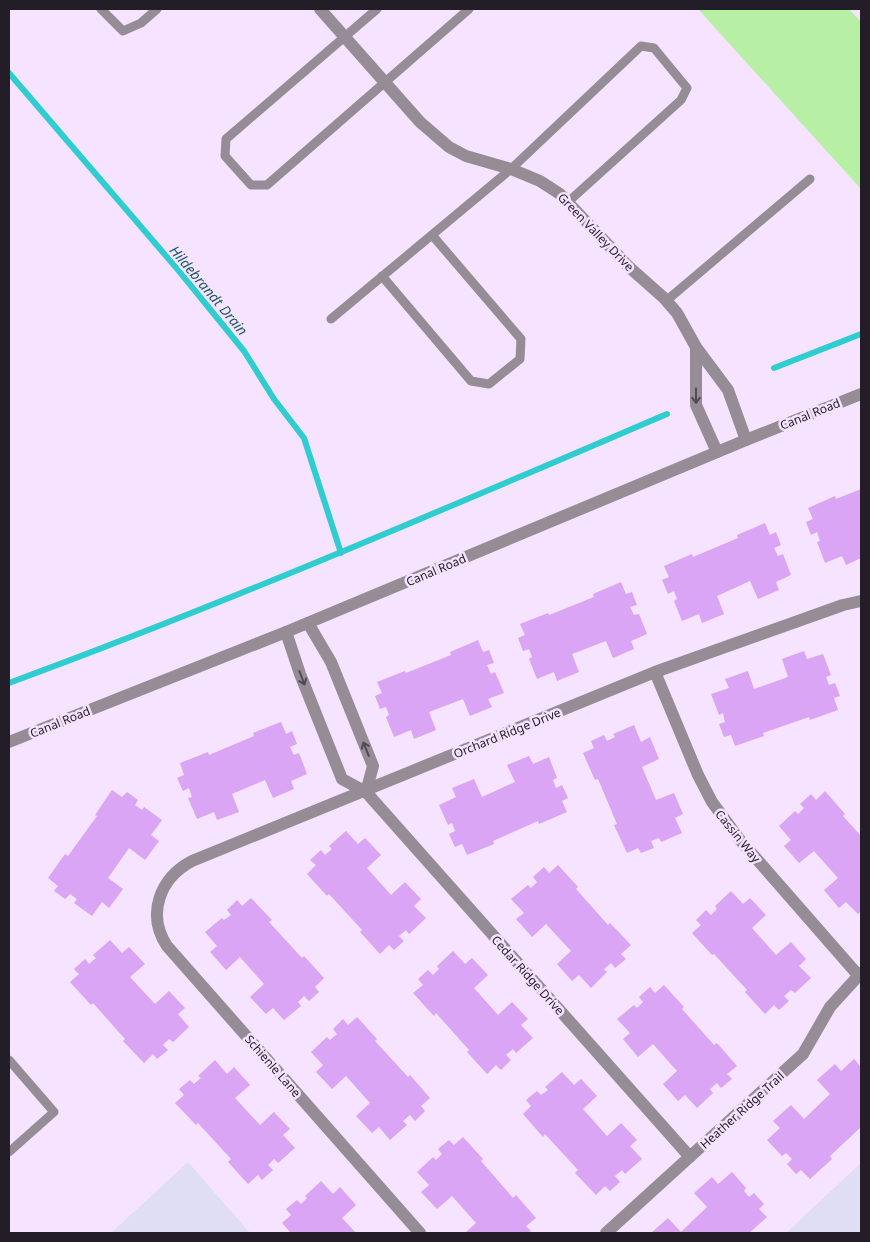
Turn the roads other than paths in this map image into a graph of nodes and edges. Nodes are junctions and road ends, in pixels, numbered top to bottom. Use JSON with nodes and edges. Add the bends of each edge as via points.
{"nodes":[{"id":1,"x":101,"y":9,"type":"edge"},
{"id":2,"x":157,"y":9,"type":"edge"},
{"id":3,"x":320,"y":9,"type":"edge"},
{"id":4,"x":377,"y":9,"type":"edge"},
{"id":5,"x":470,"y":9,"type":"edge"},
{"id":6,"x":344,"y":36,"type":"junction"},
{"id":7,"x":386,"y":82,"type":"junction"},
{"id":8,"x":511,"y":169,"type":"junction"},
{"id":9,"x":810,"y":179,"type":"dead end"},
{"id":10,"x":568,"y":202,"type":"junction"},
{"id":11,"x":432,"y":235,"type":"junction"},
{"id":12,"x":382,"y":276,"type":"junction"},
{"id":13,"x":666,"y":301,"type":"junction"},
{"id":14,"x":330,"y":319,"type":"dead end"},
{"id":15,"x":696,"y":347,"type":"junction"},
{"id":16,"x":861,"y":394,"type":"edge"},
{"id":17,"x":746,"y":440,"type":"junction"},
{"id":18,"x":717,"y":452,"type":"junction"},
{"id":19,"x":861,"y":601,"type":"edge"},
{"id":20,"x":308,"y":623,"type":"junction"},
{"id":21,"x":286,"y":632,"type":"junction"},
{"id":22,"x":655,"y":672,"type":"junction"},
{"id":23,"x":9,"y":742,"type":"edge"},
{"id":24,"x":366,"y":792,"type":"junction"},
{"id":25,"x":164,"y":886,"type":"joint"},
{"id":26,"x":860,"y":974,"type":"edge"},
{"id":27,"x":9,"y":1060,"type":"edge"},
{"id":28,"x":9,"y":1152,"type":"edge"},
{"id":29,"x":690,"y":1157,"type":"junction"},
{"id":30,"x":420,"y":1233,"type":"edge"},
{"id":31,"x":606,"y":1233,"type":"edge"}],
"edges":[{"from":1,"to":2,"type":"lane","via":[[123,31]]},
{"from":3,"to":6,"type":"street","name":"Green Valley Drive"},
{"from":4,"to":6,"type":"lane"},
{"from":5,"to":7,"type":"lane"},
{"from":6,"to":7,"type":"street","name":"Green Valley Drive"},
{"from":6,"to":7,"type":"lane","via":[[226,139],[225,156],[251,185],[267,185]]},
{"from":7,"to":8,"type":"street","name":"Green Valley Drive","via":[[420,122],[449,147],[466,156]]},
{"from":8,"to":10,"type":"street","name":"Green Valley Drive","via":[[540,181]]},
{"from":8,"to":10,"type":"lane","via":[[641,46],[654,48],[687,88],[682,100]]},
{"from":8,"to":11,"type":"lane"},
{"from":9,"to":13,"type":"lane"},
{"from":10,"to":13,"type":"street","name":"Green Valley Drive"},
{"from":11,"to":12,"type":"lane"},
{"from":11,"to":12,"type":"lane","via":[[521,339],[520,358],[508,369],[489,384],[471,381]]},
{"from":12,"to":14,"type":"lane"},
{"from":13,"to":15,"type":"street","name":"Green Valley Drive","via":[[677,313]]},
{"from":15,"to":17,"type":"street","name":"Green Valley Drive","via":[[728,390]]},
{"from":15,"to":18,"type":"street","name":"Green Valley Drive","one_way":true,"via":[[696,405]]},
{"from":16,"to":17,"type":"street","name":"Canal Road"},
{"from":17,"to":18,"type":"street","name":"Canal Road"},
{"from":18,"to":20,"type":"street","name":"Canal Road"},
{"from":19,"to":22,"type":"street","name":"Orchard Ridge Drive"},
{"from":20,"to":21,"type":"street","name":"Canal Road"},
{"from":24,"to":20,"type":"street","one_way":true,"via":[[373,766],[331,662]]},
{"from":21,"to":23,"type":"street","name":"Canal Road"},
{"from":21,"to":24,"type":"street","name":"Cedar Ridge Drive","one_way":true,"via":[[342,779]]},
{"from":22,"to":24,"type":"street","name":"Orchard Ridge Drive"},
{"from":22,"to":26,"type":"street","name":"Cassin Way","via":[[712,802],[740,840]]},
{"from":24,"to":25,"type":"street","name":"Orchard Ridge Drive","via":[[192,861],[175,872]]},
{"from":24,"to":29,"type":"street","name":"Cedar Ridge Drive"},
{"from":25,"to":30,"type":"street","name":"Schienle Lane","via":[[157,920],[167,946]]},
{"from":26,"to":29,"type":"street","name":"Heather Ridge Trail","via":[[830,1007],[803,1054]]},
{"from":27,"to":28,"type":"lane","via":[[54,1112]]},
{"from":29,"to":31,"type":"street","name":"Heather Ridge Trail"}]}
